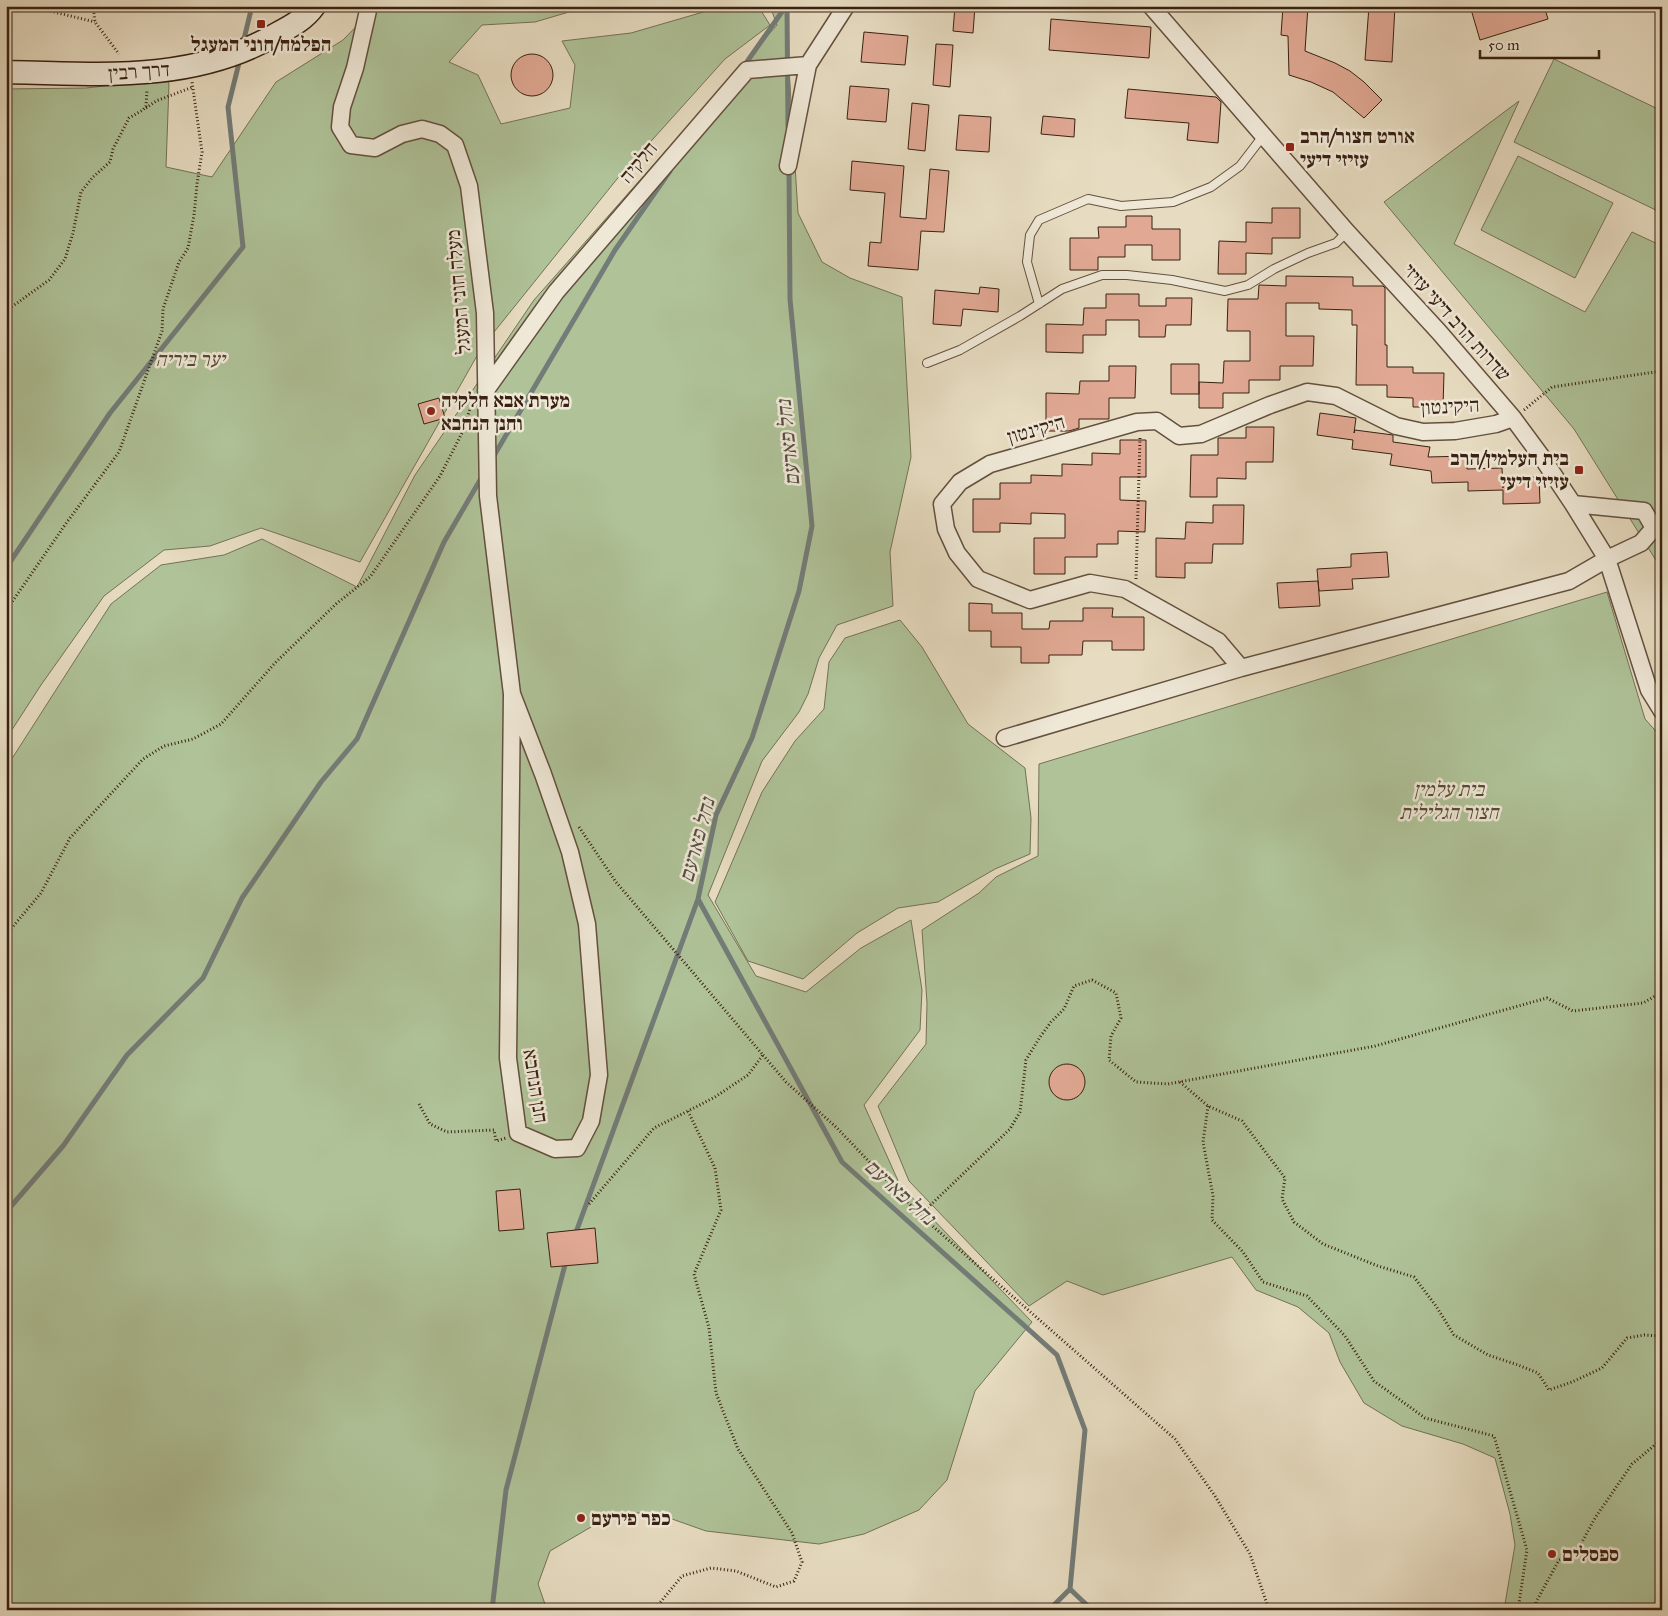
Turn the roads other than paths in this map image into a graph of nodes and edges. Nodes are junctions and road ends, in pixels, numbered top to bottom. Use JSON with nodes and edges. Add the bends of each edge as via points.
{"nodes":[{"id":1,"x":314,"y":6,"type":"edge"},
{"id":2,"x":369,"y":6,"type":"edge"},
{"id":3,"x":846,"y":6,"type":"edge"},
{"id":4,"x":1151,"y":6,"type":"edge"},
{"id":5,"x":808,"y":65,"type":"junction"},
{"id":6,"x":6,"y":72,"type":"edge"},
{"id":7,"x":1263,"y":136,"type":"junction"},
{"id":8,"x":788,"y":166,"type":"dead end"},
{"id":9,"x":1347,"y":232,"type":"junction"},
{"id":10,"x":1039,"y":304,"type":"junction"},
{"id":11,"x":928,"y":363,"type":"dead end"},
{"id":12,"x":486,"y":390,"type":"junction"},
{"id":13,"x":1514,"y":418,"type":"junction"},
{"id":14,"x":1573,"y":504,"type":"junction"},
{"id":15,"x":1606,"y":559,"type":"junction"},
{"id":16,"x":1241,"y":668,"type":"junction"},
{"id":17,"x":512,"y":694,"type":"junction"},
{"id":18,"x":1662,"y":711,"type":"edge"},
{"id":19,"x":1005,"y":738,"type":"dead end"}],
"edges":[{"from":1,"to":6,"type":"street","name":"דרך רבין","via":[[307,17],[261,44],[191,77],[144,73]]},
{"from":2,"to":12,"type":"street","name":"מעלה חוני המעגל","via":[[342,107],[340,127],[351,145],[375,148],[402,134],[422,129],[440,134],[455,145],[470,186],[485,313]]},
{"from":3,"to":5,"type":"street"},
{"from":4,"to":7,"type":"street","name":"שדרות הרב דיעי עזיזי"},
{"from":5,"to":8,"type":"street"},
{"from":5,"to":12,"type":"street","name":"חלקיה","via":[[747,70],[556,292]]},
{"from":7,"to":9,"type":"street","name":"שדרות הרב דיעי עזיזי"},
{"from":7,"to":10,"type":"lane","via":[[1240,166],[1211,187],[1173,202],[1121,206],[1088,199],[1039,220],[1030,235],[1027,262]]},
{"from":9,"to":10,"type":"lane","via":[[1336,243],[1274,269],[1248,285],[1225,291],[1172,280],[1102,275],[1062,289]]},
{"from":9,"to":13,"type":"street","name":"שדרות הרב דיעי עזיזי"},
{"from":10,"to":11,"type":"lane","via":[[960,350]]},
{"from":12,"to":17,"type":"street","name":"מעלה חוני המעגל","via":[[488,496]]},
{"from":13,"to":14,"type":"street","name":"שדרות הרב דיעי עזיזי"},
{"from":13,"to":16,"type":"street","name":"היקינטון","via":[[1488,426],[1423,432],[1396,426],[1336,396],[1307,392],[1201,434],[1179,436],[1158,420],[1140,422],[990,464],[960,482],[942,504],[946,529],[956,553],[978,579],[1030,600],[1090,583],[1125,589],[1218,640]]},
{"from":14,"to":15,"type":"street","name":"שדרות הרב דיעי עזיזי"},
{"from":14,"to":15,"type":"street","via":[[1644,510],[1654,528],[1641,542]]},
{"from":15,"to":16,"type":"street","via":[[1569,581]]},
{"from":15,"to":18,"type":"street","name":"שדרות הרב דיעי עזיזי","via":[[1649,690]]},
{"from":16,"to":19,"type":"street"},
{"from":17,"to":17,"type":"street","name":"חנן הנחבא","via":[[508,1058],[518,1133],[555,1149],[577,1148],[591,1121],[599,1075],[587,924],[570,852]]}]}
